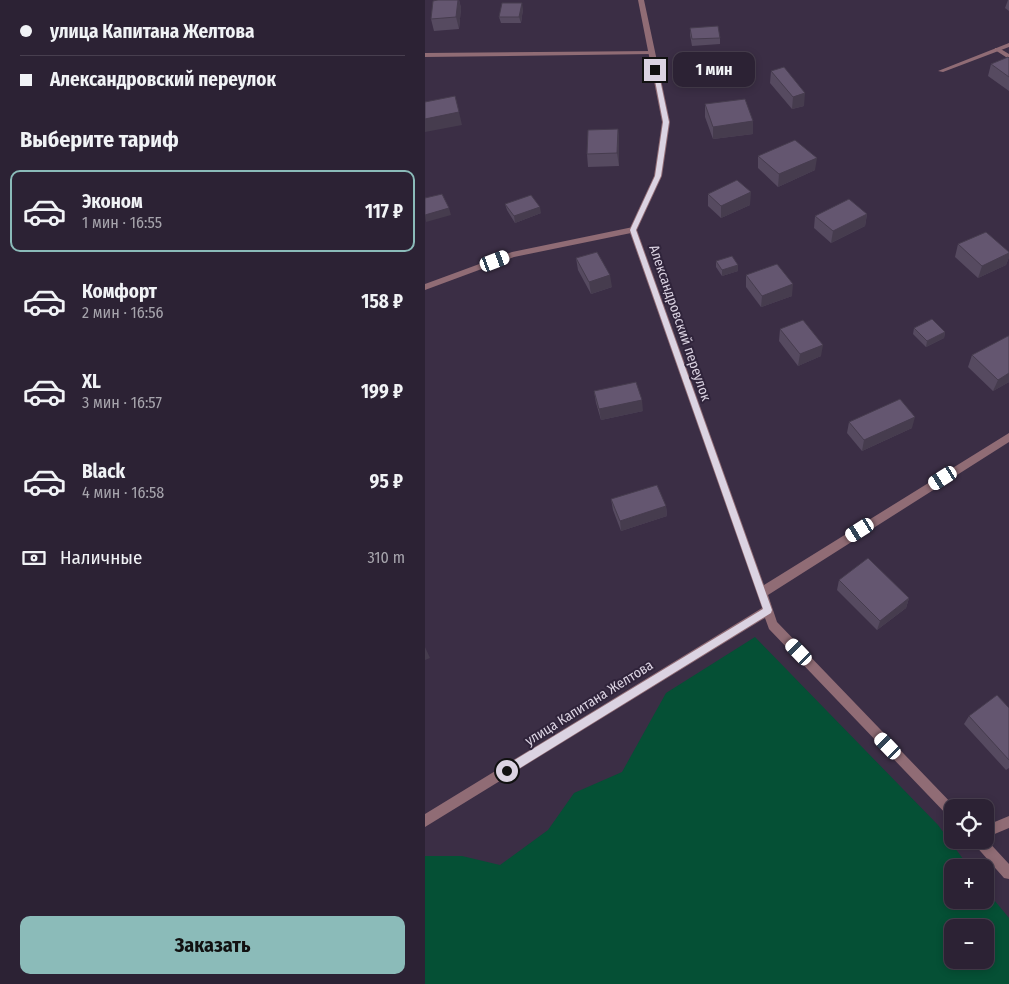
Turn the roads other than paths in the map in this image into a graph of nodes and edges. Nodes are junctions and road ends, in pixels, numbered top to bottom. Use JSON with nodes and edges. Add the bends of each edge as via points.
{"nodes":[{"id":1,"x":641,"y":0,"type":"edge"},
{"id":2,"x":1009,"y":45,"type":"edge"},
{"id":3,"x":997,"y":49,"type":"junction"},
{"id":4,"x":652,"y":52,"type":"junction"},
{"id":5,"x":425,"y":55,"type":"edge"},
{"id":6,"x":1009,"y":58,"type":"edge"},
{"id":7,"x":941,"y":71,"type":"dead end"},
{"id":8,"x":633,"y":230,"type":"junction"},
{"id":9,"x":425,"y":287,"type":"edge"},
{"id":10,"x":1009,"y":437,"type":"edge"},
{"id":11,"x":761,"y":593,"type":"junction"},
{"id":12,"x":768,"y":610,"type":"junction"},
{"id":13,"x":944,"y":804,"type":"edge"},
{"id":14,"x":425,"y":821,"type":"edge"},
{"id":15,"x":1009,"y":822,"type":"edge"},
{"id":16,"x":994,"y":828,"type":"edge"},
{"id":17,"x":986,"y":849,"type":"edge"},
{"id":18,"x":1009,"y":873,"type":"edge"}],
"edges":[{"from":1,"to":4,"type":"street"},
{"from":2,"to":3,"type":"street"},
{"from":3,"to":6,"type":"street"},
{"from":3,"to":7,"type":"street"},
{"from":4,"to":5,"type":"street"},
{"from":4,"to":8,"type":"street","via":[[666,122],[658,176]]},
{"from":8,"to":9,"type":"street","via":[[512,255]]},
{"from":8,"to":11,"type":"street","name":"Александровский переулок"},
{"from":10,"to":11,"type":"street"},
{"from":11,"to":12,"type":"street","name":"Александровский переулок"},
{"from":12,"to":13,"type":"street","name":"Александровский переулок","via":[[773,625]]},
{"from":12,"to":14,"type":"street","name":"улица Капитана Желтова"},
{"from":15,"to":16,"type":"street"},
{"from":17,"to":18,"type":"street"}]}
